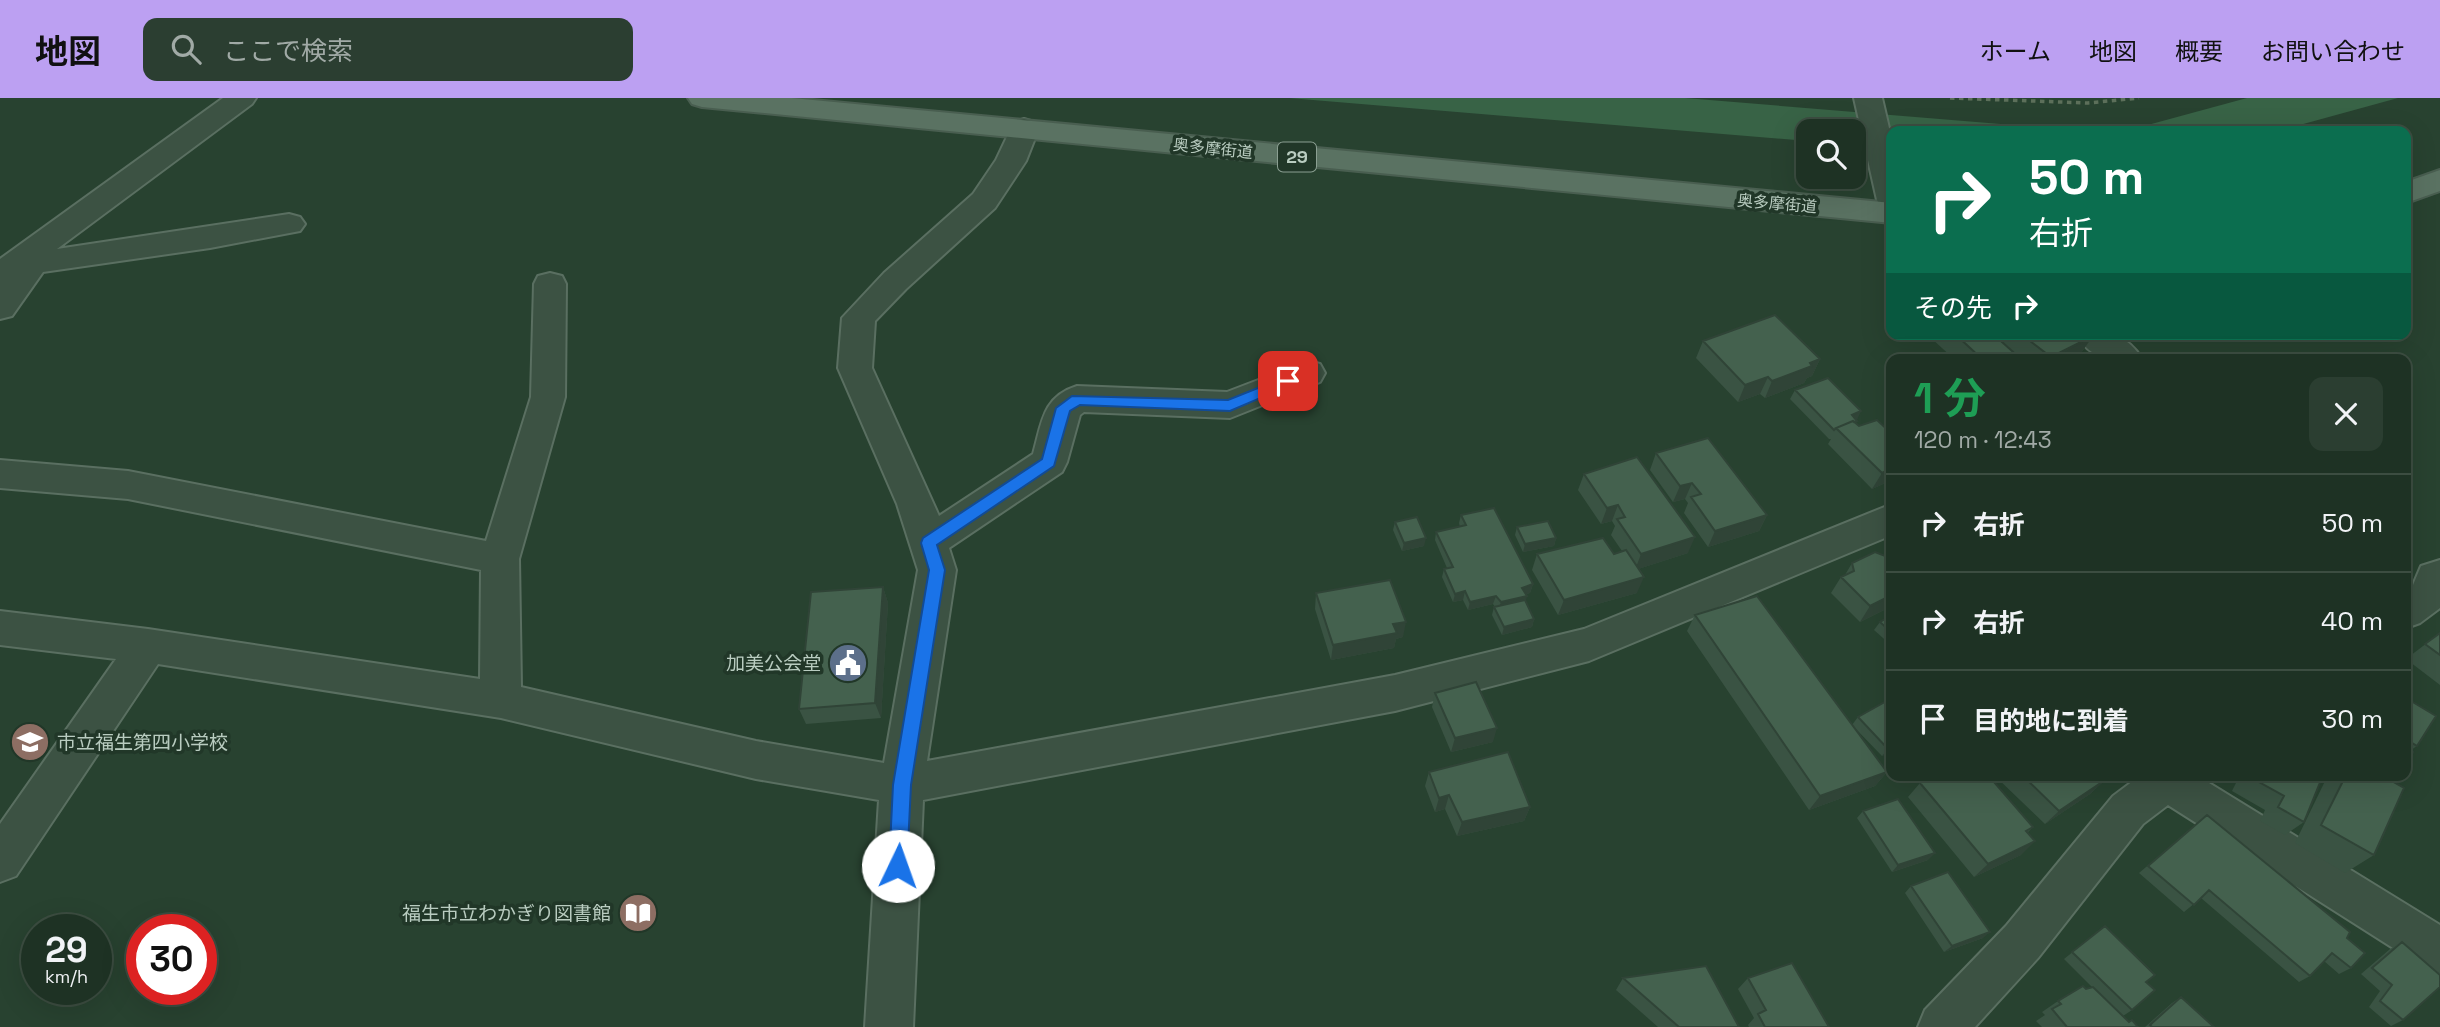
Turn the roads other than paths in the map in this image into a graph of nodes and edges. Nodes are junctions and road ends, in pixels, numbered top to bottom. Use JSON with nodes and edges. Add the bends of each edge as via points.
{"nodes":[{"id":1,"x":242,"y":98,"type":"edge"},
{"id":2,"x":702,"y":98,"type":"edge"},
{"id":3,"x":1868,"y":102,"type":"edge"},
{"id":4,"x":1024,"y":128,"type":"junction"},
{"id":5,"x":1886,"y":180,"type":"edge"},
{"id":6,"x":2440,"y":180,"type":"edge"},
{"id":7,"x":2411,"y":191,"type":"edge"},
{"id":8,"x":1886,"y":202,"type":"edge"},
{"id":9,"x":289,"y":224,"type":"dead end"},
{"id":10,"x":21,"y":253,"type":"edge"},
{"id":11,"x":0,"y":275,"type":"edge"},
{"id":12,"x":550,"y":284,"type":"dead end"},
{"id":13,"x":0,"y":308,"type":"edge"},
{"id":14,"x":2101,"y":340,"type":"edge"},
{"id":15,"x":2119,"y":354,"type":"edge"},
{"id":16,"x":1308,"y":373,"type":"dead end"},
{"id":17,"x":0,"y":474,"type":"edge"},
{"id":18,"x":1886,"y":521,"type":"edge"},
{"id":19,"x":929,"y":543,"type":"junction"},
{"id":20,"x":500,"y":559,"type":"junction"},
{"id":21,"x":0,"y":628,"type":"edge"},
{"id":22,"x":148,"y":646,"type":"junction"},
{"id":23,"x":500,"y":700,"type":"junction"},
{"id":24,"x":2167,"y":781,"type":"edge"},
{"id":25,"x":2176,"y":781,"type":"edge"},
{"id":26,"x":902,"y":785,"type":"junction"},
{"id":27,"x":0,"y":860,"type":"edge"},
{"id":28,"x":2440,"y":951,"type":"edge"},
{"id":29,"x":889,"y":1027,"type":"edge"},
{"id":30,"x":1942,"y":1027,"type":"edge"}],
"edges":[{"from":1,"to":10,"type":"street"},
{"from":2,"to":4,"type":"main road","name":"奥多摩街道","number":"29"},
{"from":3,"to":5,"type":"street"},
{"from":4,"to":8,"type":"main road","name":"奥多摩街道","number":"29","via":[[1369,164]]},
{"from":4,"to":19,"type":"street","via":[[1011,161],[984,201],[859,318],[855,368]]},
{"from":6,"to":7,"type":"main road"},
{"from":9,"to":10,"type":"street","via":[[210,238]]},
{"from":10,"to":11,"type":"street"},
{"from":10,"to":13,"type":"street"},
{"from":12,"to":20,"type":"street","via":[[548,397]]},
{"from":14,"to":15,"type":"street"},
{"from":16,"to":19,"type":"street","via":[[1230,405],[1077,400],[1064,408],[1048,462]]},
{"from":17,"to":20,"type":"street","via":[[128,485]]},
{"from":18,"to":26,"type":"street","via":[[1588,644],[1395,693]]},
{"from":19,"to":26,"type":"street","via":[[937,570]]},
{"from":20,"to":23,"type":"street"},
{"from":21,"to":22,"type":"street"},
{"from":22,"to":23,"type":"street"},
{"from":22,"to":27,"type":"street"},
{"from":23,"to":26,"type":"street","via":[[755,760]]},
{"from":24,"to":30,"type":"street","via":[[2128,810],[2022,942]]},
{"from":25,"to":28,"type":"street"},
{"from":26,"to":29,"type":"street"}]}
